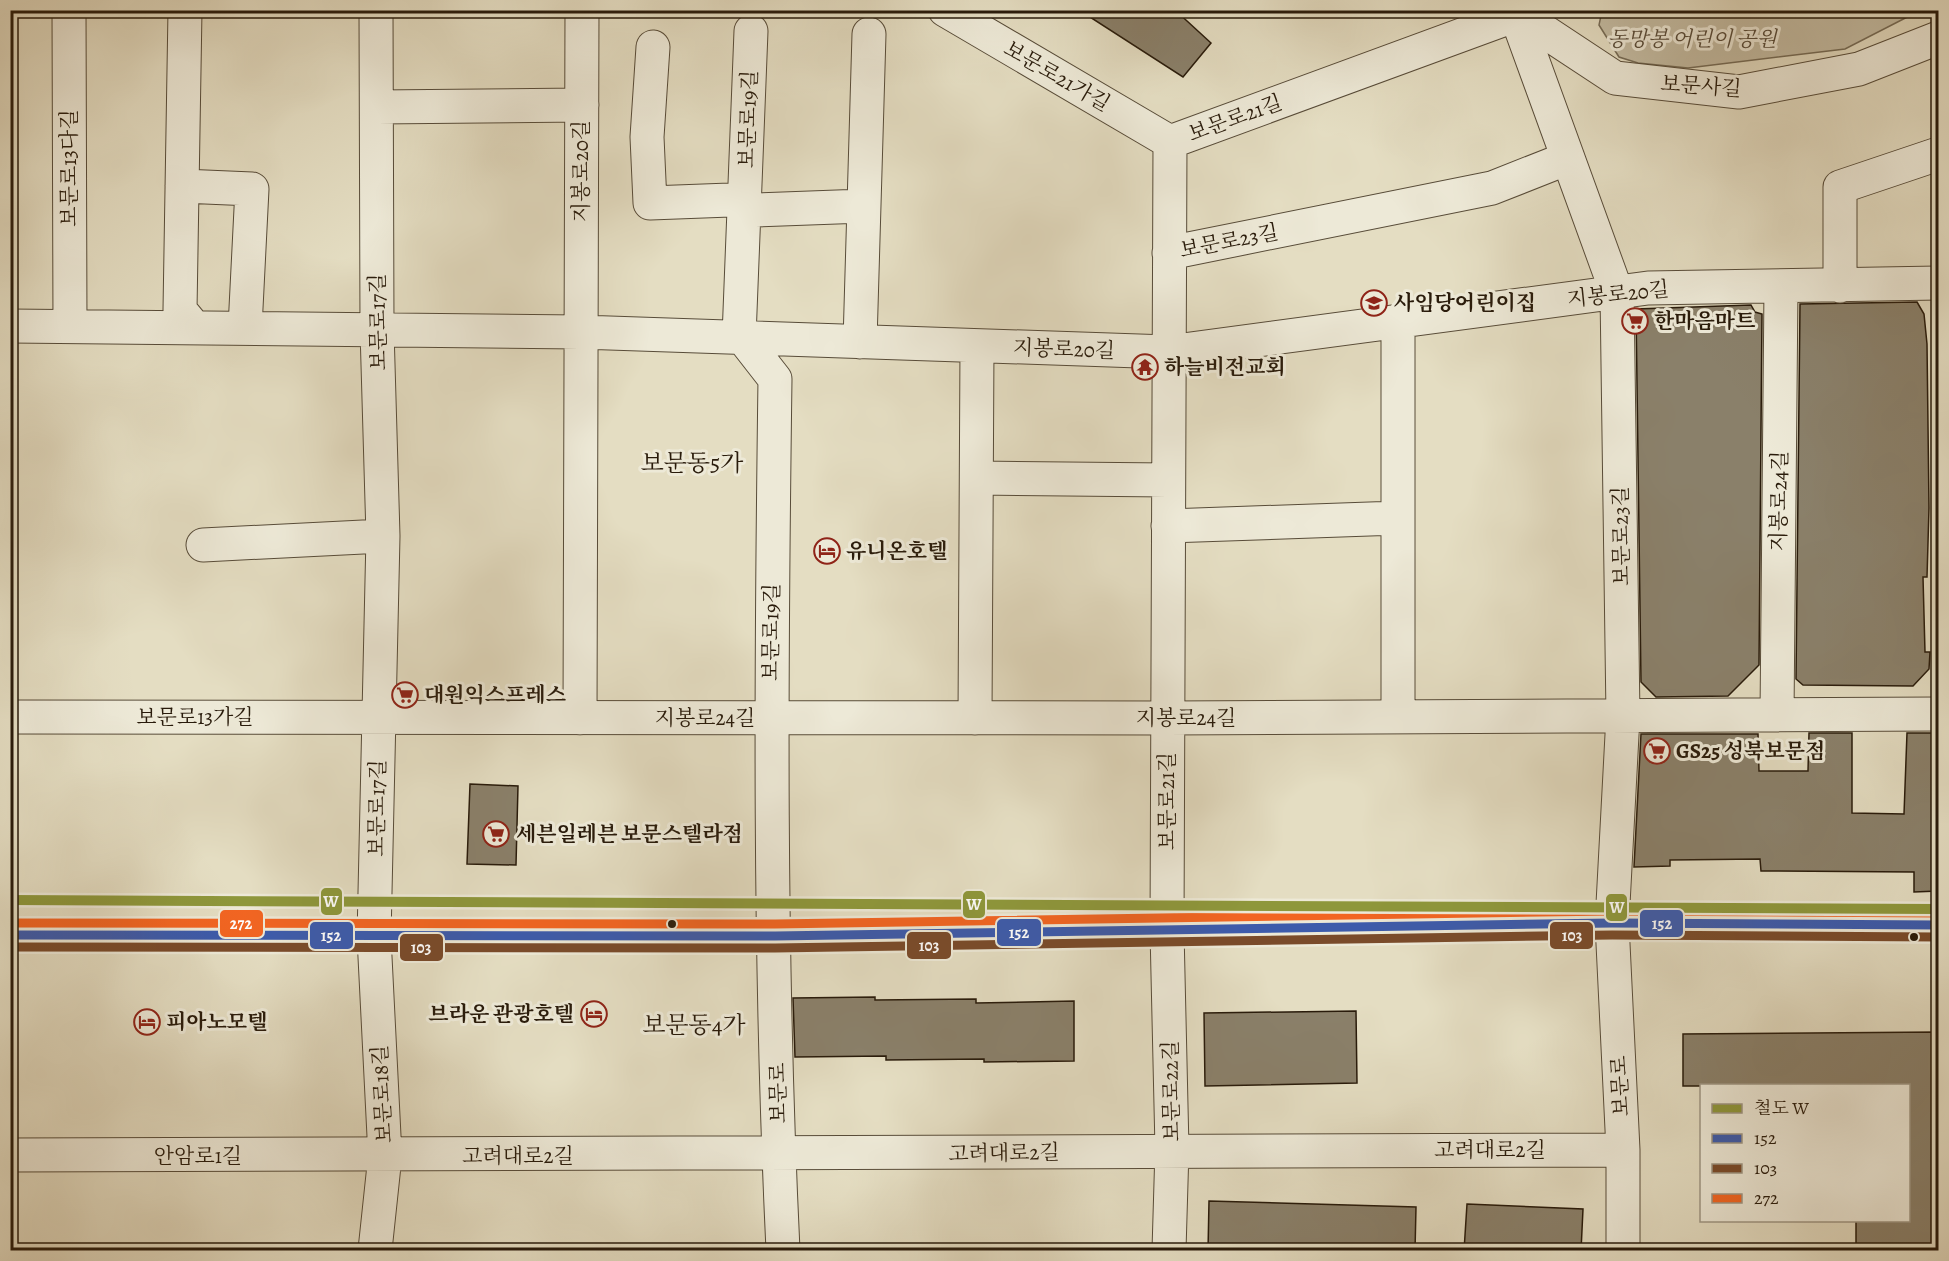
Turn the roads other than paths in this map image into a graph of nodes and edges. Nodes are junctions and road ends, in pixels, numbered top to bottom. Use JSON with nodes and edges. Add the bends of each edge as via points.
{"nodes":[{"id":1,"x":69,"y":10,"type":"edge"},
{"id":2,"x":185,"y":10,"type":"edge"},
{"id":3,"x":376,"y":10,"type":"edge"},
{"id":4,"x":582,"y":10,"type":"edge"},
{"id":5,"x":945,"y":10,"type":"edge"},
{"id":6,"x":1514,"y":13,"type":"edge"},
{"id":7,"x":751,"y":31,"type":"dead end"},
{"id":8,"x":869,"y":34,"type":"dead end"},
{"id":9,"x":1938,"y":38,"type":"edge"},
{"id":10,"x":652,"y":47,"type":"dead end"},
{"id":11,"x":582,"y":105,"type":"junction"},
{"id":12,"x":377,"y":107,"type":"junction"},
{"id":13,"x":1170,"y":142,"type":"junction"},
{"id":14,"x":1938,"y":154,"type":"edge"},
{"id":15,"x":1568,"y":158,"type":"junction"},
{"id":16,"x":182,"y":186,"type":"junction"},
{"id":17,"x":864,"y":206,"type":"junction"},
{"id":18,"x":746,"y":207,"type":"junction"},
{"id":19,"x":1169,"y":253,"type":"junction"},
{"id":20,"x":1938,"y":283,"type":"edge"},
{"id":21,"x":1840,"y":286,"type":"junction"},
{"id":22,"x":1781,"y":287,"type":"junction"},
{"id":23,"x":1617,"y":293,"type":"junction"},
{"id":24,"x":1398,"y":322,"type":"junction"},
{"id":25,"x":10,"y":326,"type":"edge"},
{"id":26,"x":70,"y":326,"type":"junction"},
{"id":27,"x":195,"y":328,"type":"junction"},
{"id":28,"x":245,"y":328,"type":"junction"},
{"id":29,"x":377,"y":330,"type":"junction"},
{"id":30,"x":580,"y":332,"type":"junction"},
{"id":31,"x":741,"y":338,"type":"junction"},
{"id":32,"x":860,"y":342,"type":"junction"},
{"id":33,"x":977,"y":346,"type":"junction"},
{"id":34,"x":1168,"y":352,"type":"junction"},
{"id":35,"x":978,"y":478,"type":"junction"},
{"id":36,"x":1168,"y":480,"type":"junction"},
{"id":37,"x":1398,"y":518,"type":"junction"},
{"id":38,"x":1168,"y":526,"type":"junction"},
{"id":39,"x":383,"y":536,"type":"junction"},
{"id":40,"x":203,"y":545,"type":"dead end"},
{"id":41,"x":1938,"y":714,"type":"edge"},
{"id":42,"x":1777,"y":715,"type":"junction"},
{"id":43,"x":1623,"y":716,"type":"junction"},
{"id":44,"x":10,"y":717,"type":"edge"},
{"id":45,"x":379,"y":717,"type":"junction"},
{"id":46,"x":1398,"y":717,"type":"junction"},
{"id":47,"x":580,"y":718,"type":"junction"},
{"id":48,"x":770,"y":718,"type":"junction"},
{"id":49,"x":975,"y":718,"type":"junction"},
{"id":50,"x":1167,"y":718,"type":"junction"},
{"id":51,"x":1612,"y":922,"type":"junction"},
{"id":52,"x":1938,"y":925,"type":"edge"},
{"id":53,"x":1167,"y":931,"type":"junction"},
{"id":54,"x":10,"y":935,"type":"edge"},
{"id":55,"x":776,"y":936,"type":"junction"},
{"id":56,"x":374,"y":937,"type":"junction"},
{"id":57,"x":1172,"y":1149,"type":"junction"},
{"id":58,"x":1623,"y":1150,"type":"junction"},
{"id":59,"x":10,"y":1155,"type":"edge"},
{"id":60,"x":779,"y":1155,"type":"junction"},
{"id":61,"x":385,"y":1156,"type":"junction"},
{"id":62,"x":375,"y":1251,"type":"edge"},
{"id":63,"x":783,"y":1251,"type":"edge"},
{"id":64,"x":1169,"y":1251,"type":"edge"},
{"id":65,"x":1623,"y":1251,"type":"edge"}],
"edges":[{"from":1,"to":26,"type":"street","name":"보문로13다길"},
{"from":2,"to":16,"type":"street"},
{"from":3,"to":12,"type":"street","name":"보문로17길"},
{"from":4,"to":11,"type":"street","name":"지봉로20길"},
{"from":5,"to":13,"type":"street","name":"보문로21가길"},
{"from":6,"to":9,"type":"street","name":"보문사길","via":[[1615,78],[1739,92],[1859,69]]},
{"from":6,"to":13,"type":"street","name":"보문로21길"},
{"from":6,"to":15,"type":"street","name":"보문로23길"},
{"from":7,"to":18,"type":"street","name":"보문로19길"},
{"from":8,"to":17,"type":"street"},
{"from":10,"to":18,"type":"street","via":[[647,136],[650,203],[730,201]]},
{"from":11,"to":12,"type":"street"},
{"from":11,"to":30,"type":"street","name":"지봉로20길"},
{"from":12,"to":29,"type":"street","name":"보문로17길"},
{"from":13,"to":19,"type":"street","name":"보문로21길"},
{"from":14,"to":21,"type":"street","via":[[1840,187]]},
{"from":15,"to":19,"type":"street","name":"보문로23길","via":[[1492,188]]},
{"from":15,"to":23,"type":"street","name":"보문로23길"},
{"from":16,"to":27,"type":"street","via":[[180,310]]},
{"from":16,"to":28,"type":"street","via":[[252,189]]},
{"from":17,"to":18,"type":"street","via":[[755,210]]},
{"from":17,"to":32,"type":"street"},
{"from":18,"to":31,"type":"street","name":"보문로19길"},
{"from":19,"to":34,"type":"street","name":"보문로21길"},
{"from":20,"to":21,"type":"street","name":"지봉로20길"},
{"from":21,"to":22,"type":"street","name":"지봉로20길"},
{"from":22,"to":23,"type":"street","name":"지봉로20길","via":[[1648,288]]},
{"from":22,"to":42,"type":"street","name":"지봉로24길"},
{"from":23,"to":24,"type":"street","name":"지봉로20길"},
{"from":23,"to":43,"type":"street","name":"보문로23길"},
{"from":24,"to":34,"type":"street","name":"지봉로20길"},
{"from":24,"to":37,"type":"street"},
{"from":25,"to":26,"type":"street"},
{"from":26,"to":27,"type":"street"},
{"from":27,"to":28,"type":"street"},
{"from":28,"to":29,"type":"street"},
{"from":29,"to":30,"type":"street","name":"지봉로20길"},
{"from":29,"to":39,"type":"street","name":"보문로17길"},
{"from":30,"to":31,"type":"street","name":"지봉로20길"},
{"from":30,"to":47,"type":"street"},
{"from":31,"to":32,"type":"street","name":"지봉로20길"},
{"from":31,"to":48,"type":"street","name":"보문로19길","via":[[775,379]]},
{"from":32,"to":33,"type":"street","name":"지봉로20길"},
{"from":33,"to":34,"type":"street","name":"지봉로20길"},
{"from":33,"to":35,"type":"street"},
{"from":34,"to":36,"type":"street","name":"보문로21길"},
{"from":35,"to":36,"type":"street"},
{"from":35,"to":49,"type":"street"},
{"from":36,"to":38,"type":"street","name":"보문로21길"},
{"from":37,"to":38,"type":"street"},
{"from":37,"to":46,"type":"street"},
{"from":38,"to":50,"type":"street","name":"보문로21길"},
{"from":39,"to":40,"type":"street"},
{"from":39,"to":45,"type":"street","name":"보문로17길"},
{"from":41,"to":42,"type":"street","name":"지봉로24길"},
{"from":42,"to":43,"type":"street","name":"지봉로24길"},
{"from":43,"to":46,"type":"street","name":"지봉로24길"},
{"from":43,"to":51,"type":"street","name":"보문로23길"},
{"from":44,"to":45,"type":"street","name":"보문로13가길"},
{"from":45,"to":47,"type":"street","name":"지봉로24길"},
{"from":45,"to":56,"type":"street","name":"보문로17길"},
{"from":46,"to":50,"type":"street","name":"지봉로24길"},
{"from":47,"to":48,"type":"street","name":"지봉로24길"},
{"from":48,"to":49,"type":"street","name":"지봉로24길"},
{"from":48,"to":55,"type":"street","name":"보문로19길"},
{"from":49,"to":50,"type":"street","name":"지봉로24길"},
{"from":50,"to":53,"type":"street","name":"보문로21길"},
{"from":51,"to":52,"type":"main road"},
{"from":51,"to":53,"type":"main road"},
{"from":51,"to":58,"type":"street","name":"보문로"},
{"from":53,"to":55,"type":"main road"},
{"from":53,"to":57,"type":"street","name":"보문로22길"},
{"from":54,"to":56,"type":"main road"},
{"from":55,"to":56,"type":"main road"},
{"from":55,"to":60,"type":"street","name":"보문로"},
{"from":56,"to":61,"type":"street","name":"보문로18길"},
{"from":57,"to":58,"type":"street","name":"고려대로2길"},
{"from":57,"to":60,"type":"street","name":"고려대로2길"},
{"from":57,"to":64,"type":"street","name":"보문로22길"},
{"from":58,"to":65,"type":"street","name":"보문로"},
{"from":59,"to":61,"type":"street","name":"안암로1길"},
{"from":60,"to":61,"type":"street","name":"고려대로2길"},
{"from":60,"to":63,"type":"street","name":"보문로"},
{"from":61,"to":62,"type":"street","name":"보문로18길"}]}
